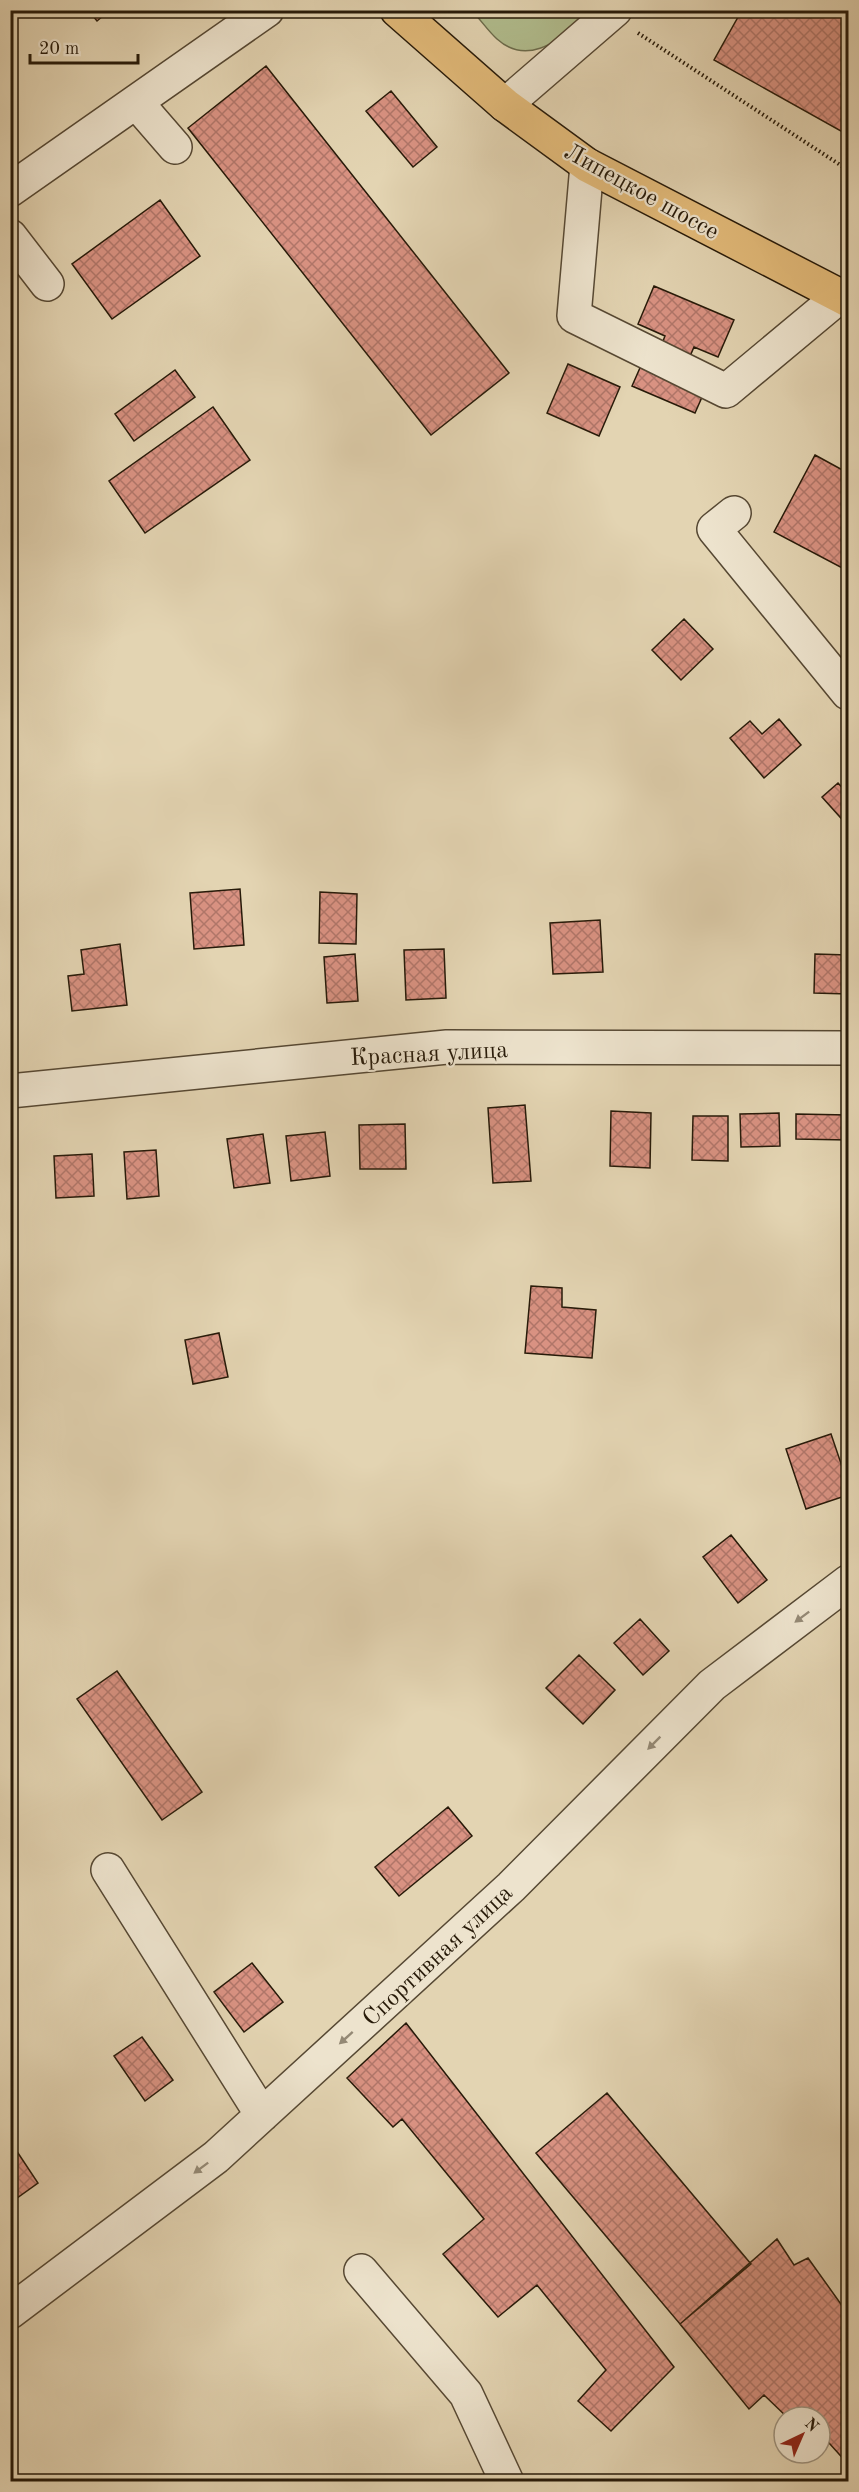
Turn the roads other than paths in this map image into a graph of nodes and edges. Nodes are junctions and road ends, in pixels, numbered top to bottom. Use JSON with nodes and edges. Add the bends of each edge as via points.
{"nodes":[{"id":1,"x":267,"y":10,"type":"edge"},
{"id":2,"x":397,"y":10,"type":"edge"},
{"id":3,"x":613,"y":13,"type":"edge"},
{"id":4,"x":136,"y":102,"type":"junction"},
{"id":5,"x":505,"y":105,"type":"junction"},
{"id":6,"x":175,"y":147,"type":"dead end"},
{"id":7,"x":587,"y":165,"type":"junction"},
{"id":8,"x":10,"y":190,"type":"edge"},
{"id":9,"x":10,"y":236,"type":"edge"},
{"id":10,"x":47,"y":284,"type":"dead end"},
{"id":11,"x":844,"y":298,"type":"edge"},
{"id":12,"x":724,"y":521,"type":"dead end"},
{"id":13,"x":849,"y":693,"type":"edge"},
{"id":14,"x":849,"y":1048,"type":"edge"},
{"id":15,"x":10,"y":1091,"type":"edge"},
{"id":16,"x":849,"y":1582,"type":"edge"},
{"id":17,"x":108,"y":1870,"type":"dead end"},
{"id":18,"x":262,"y":2115,"type":"junction"},
{"id":19,"x":361,"y":2271,"type":"dead end"},
{"id":20,"x":10,"y":2312,"type":"edge"},
{"id":21,"x":507,"y":2481,"type":"edge"}],
"edges":[{"from":1,"to":4,"type":"street"},
{"from":2,"to":5,"type":"main road","name":"Липецкое шоссе"},
{"from":3,"to":5,"type":"street"},
{"from":4,"to":6,"type":"street"},
{"from":4,"to":8,"type":"street"},
{"from":5,"to":7,"type":"main road","name":"Липецкое шоссе"},
{"from":7,"to":11,"type":"main road","name":"Липецкое шоссе"},
{"from":7,"to":11,"type":"street","via":[[574,316],[726,391]]},
{"from":9,"to":10,"type":"street"},
{"from":12,"to":13,"type":"street"},
{"from":14,"to":15,"type":"street","name":"Красная улица","via":[[447,1047]]},
{"from":16,"to":18,"type":"street","name":"Спортивная улица","one_way":true,"via":[[712,1685],[511,1887]]},
{"from":17,"to":18,"type":"street"},
{"from":18,"to":20,"type":"street","name":"Спортивная улица","one_way":true,"via":[[216,2157]]},
{"from":19,"to":21,"type":"street","via":[[466,2394]]}]}
